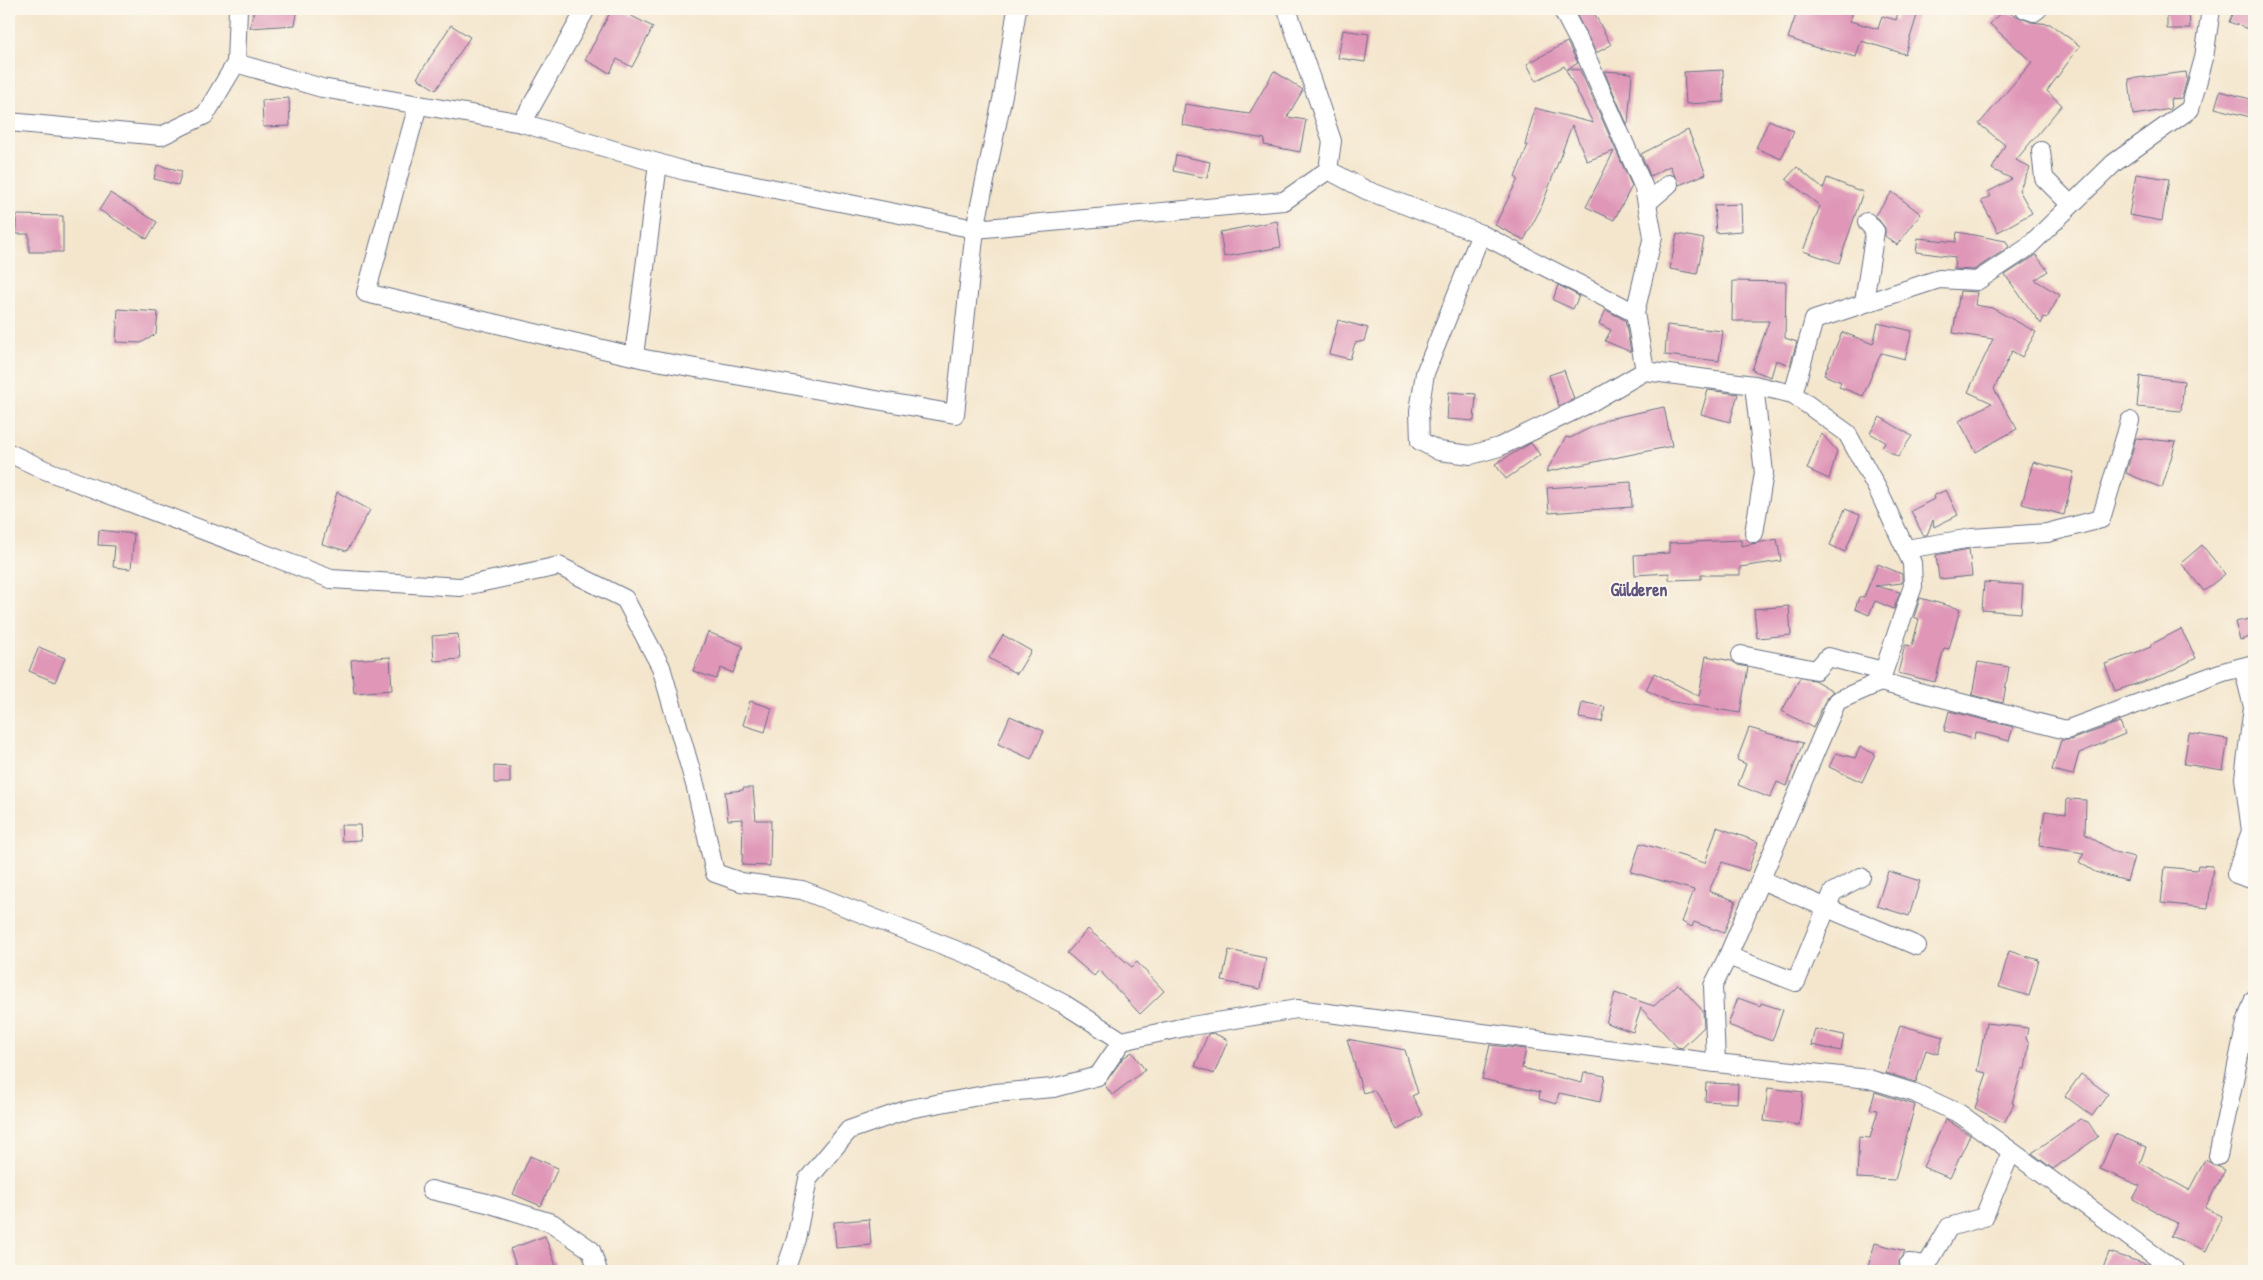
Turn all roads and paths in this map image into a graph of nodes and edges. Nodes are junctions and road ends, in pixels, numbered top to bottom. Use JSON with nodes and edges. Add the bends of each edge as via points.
{"nodes":[{"id":1,"x":238,"y":9,"type":"edge"},
{"id":2,"x":586,"y":9,"type":"edge"},
{"id":3,"x":1017,"y":9,"type":"edge"},
{"id":4,"x":1288,"y":9,"type":"edge"},
{"id":5,"x":1562,"y":9,"type":"edge"},
{"id":6,"x":2025,"y":9,"type":"edge"},
{"id":7,"x":2038,"y":9,"type":"edge"},
{"id":8,"x":2211,"y":9,"type":"edge"},
{"id":9,"x":236,"y":63,"type":"junction"},
{"id":10,"x":418,"y":105,"type":"junction"},
{"id":11,"x":9,"y":122,"type":"edge"},
{"id":12,"x":522,"y":123,"type":"junction"},
{"id":13,"x":2042,"y":151,"type":"dead end"},
{"id":14,"x":658,"y":163,"type":"junction"},
{"id":15,"x":1328,"y":170,"type":"junction"},
{"id":16,"x":1669,"y":184,"type":"dead end"},
{"id":17,"x":1647,"y":203,"type":"junction"},
{"id":18,"x":2071,"y":205,"type":"junction"},
{"id":19,"x":1867,"y":222,"type":"dead end"},
{"id":20,"x":976,"y":228,"type":"junction"},
{"id":21,"x":1481,"y":234,"type":"junction"},
{"id":22,"x":1864,"y":302,"type":"junction"},
{"id":23,"x":1635,"y":313,"type":"junction"},
{"id":24,"x":634,"y":356,"type":"junction"},
{"id":25,"x":1645,"y":371,"type":"junction"},
{"id":26,"x":1754,"y":385,"type":"junction"},
{"id":27,"x":1793,"y":394,"type":"junction"},
{"id":28,"x":2130,"y":421,"type":"dead end"},
{"id":29,"x":9,"y":453,"type":"edge"},
{"id":30,"x":1754,"y":533,"type":"dead end"},
{"id":31,"x":1906,"y":549,"type":"junction"},
{"id":32,"x":1742,"y":655,"type":"dead end"},
{"id":33,"x":2249,"y":665,"type":"edge"},
{"id":34,"x":1881,"y":676,"type":"junction"},
{"id":35,"x":2253,"y":706,"type":"edge"},
{"id":36,"x":1861,"y":878,"type":"dead end"},
{"id":37,"x":1761,"y":880,"type":"junction"},
{"id":38,"x":2254,"y":880,"type":"edge"},
{"id":39,"x":1827,"y":908,"type":"junction"},
{"id":40,"x":1917,"y":946,"type":"dead end"},
{"id":41,"x":1728,"y":956,"type":"junction"},
{"id":42,"x":2254,"y":999,"type":"edge"},
{"id":43,"x":1122,"y":1041,"type":"junction"},
{"id":44,"x":1716,"y":1064,"type":"junction"},
{"id":45,"x":2011,"y":1152,"type":"junction"},
{"id":46,"x":2218,"y":1156,"type":"dead end"},
{"id":47,"x":431,"y":1190,"type":"dead end"},
{"id":48,"x":1908,"y":1263,"type":"dead end"},
{"id":49,"x":598,"y":1271,"type":"edge"},
{"id":50,"x":785,"y":1271,"type":"edge"},
{"id":51,"x":2176,"y":1271,"type":"edge"}],
"edges":[{"from":1,"to":9,"type":"street"},
{"from":2,"to":12,"type":"street"},
{"from":3,"to":20,"type":"street"},
{"from":4,"to":15,"type":"street","via":[[1332,141]]},
{"from":5,"to":17,"type":"street","via":[[1644,188]]},
{"from":6,"to":7,"type":"street","via":[[2034,12]]},
{"from":8,"to":18,"type":"street","via":[[2204,58],[2190,109],[2114,163]]},
{"from":9,"to":10,"type":"street","via":[[322,88]]},
{"from":9,"to":11,"type":"street","via":[[205,115],[161,136]]},
{"from":10,"to":12,"type":"street"},
{"from":10,"to":24,"type":"street","via":[[366,293]]},
{"from":12,"to":14,"type":"street"},
{"from":13,"to":18,"type":"street","via":[[2044,178]]},
{"from":14,"to":20,"type":"street","via":[[685,172]]},
{"from":14,"to":24,"type":"street"},
{"from":15,"to":20,"type":"street","via":[[1284,201]]},
{"from":15,"to":21,"type":"street","via":[[1366,190]]},
{"from":16,"to":17,"type":"street"},
{"from":17,"to":23,"type":"street","via":[[1653,236]]},
{"from":18,"to":22,"type":"street","via":[[2027,248],[1977,281],[1939,279]]},
{"from":19,"to":22,"type":"street","via":[[1875,231]]},
{"from":20,"to":24,"type":"street","via":[[955,414]]},
{"from":21,"to":23,"type":"street"},
{"from":21,"to":25,"type":"street","via":[[1425,373],[1419,411],[1420,441],[1439,451],[1471,455],[1499,447],[1588,404]]},
{"from":22,"to":27,"type":"street","via":[[1814,320]]},
{"from":23,"to":25,"type":"street"},
{"from":25,"to":26,"type":"street"},
{"from":26,"to":27,"type":"street"},
{"from":26,"to":30,"type":"street","via":[[1764,473]]},
{"from":27,"to":31,"type":"street","via":[[1847,433]]},
{"from":28,"to":31,"type":"street","via":[[2101,519],[2047,533],[1972,538]]},
{"from":29,"to":43,"type":"street","via":[[45,470],[331,579],[460,587],[559,566],[625,598],[661,668],[696,788],[715,873],[740,882],[802,890],[976,958],[1064,1004]]},
{"from":31,"to":34,"type":"street","via":[[1912,563],[1913,586]]},
{"from":32,"to":34,"type":"street","via":[[1816,670],[1828,657]]},
{"from":33,"to":34,"type":"street","via":[[2066,730]]},
{"from":33,"to":35,"type":"street"},
{"from":34,"to":37,"type":"street","via":[[1837,701]]},
{"from":35,"to":38,"type":"street","via":[[2244,778],[2251,831],[2236,874]]},
{"from":36,"to":39,"type":"street","via":[[1833,892]]},
{"from":37,"to":39,"type":"street"},
{"from":37,"to":41,"type":"street"},
{"from":39,"to":40,"type":"street"},
{"from":39,"to":41,"type":"street","via":[[1796,982]]},
{"from":41,"to":44,"type":"street","via":[[1713,986]]},
{"from":42,"to":46,"type":"street","via":[[2246,1022]]},
{"from":43,"to":44,"type":"street","via":[[1296,1009]]},
{"from":43,"to":50,"type":"street","via":[[1098,1076],[1053,1088],[995,1093],[909,1109],[849,1130],[808,1179],[796,1239]]},
{"from":44,"to":45,"type":"street","via":[[1869,1079],[1915,1093],[1960,1114]]},
{"from":45,"to":48,"type":"street","via":[[1984,1217],[1948,1227],[1927,1265]]},
{"from":45,"to":51,"type":"street"},
{"from":47,"to":49,"type":"street","via":[[487,1203],[552,1224],[592,1250]]}]}
